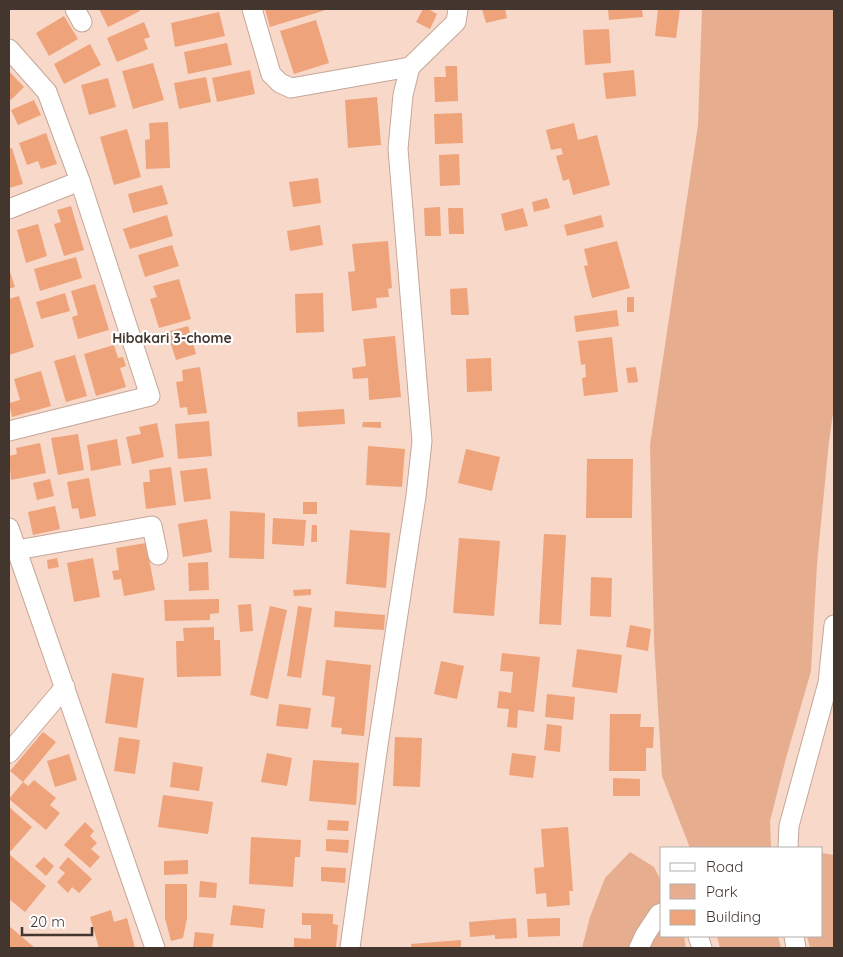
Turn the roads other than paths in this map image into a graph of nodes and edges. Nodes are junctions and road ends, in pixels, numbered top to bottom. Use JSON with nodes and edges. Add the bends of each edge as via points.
{"nodes":[{"id":1,"x":252,"y":9,"type":"edge"},
{"id":2,"x":458,"y":9,"type":"edge"},
{"id":3,"x":9,"y":49,"type":"edge"},
{"id":4,"x":410,"y":67,"type":"junction"},
{"id":5,"x":80,"y":181,"type":"junction"},
{"id":6,"x":9,"y":209,"type":"edge"},
{"id":7,"x":9,"y":431,"type":"edge"},
{"id":8,"x":9,"y":528,"type":"edge"},
{"id":9,"x":17,"y":550,"type":"junction"},
{"id":10,"x":158,"y":555,"type":"dead end"},
{"id":11,"x":834,"y":625,"type":"edge"},
{"id":12,"x":65,"y":687,"type":"junction"},
{"id":13,"x":9,"y":753,"type":"edge"},
{"id":14,"x":788,"y":847,"type":"edge"},
{"id":15,"x":660,"y":914,"type":"edge"},
{"id":16,"x":155,"y":948,"type":"edge"},
{"id":17,"x":350,"y":948,"type":"edge"},
{"id":18,"x":639,"y":948,"type":"edge"}],
"edges":[{"from":1,"to":4,"type":"street","via":[[271,74],[291,88]]},
{"from":2,"to":4,"type":"street","via":[[456,22]]},
{"from":3,"to":5,"type":"street","via":[[47,92]]},
{"from":4,"to":17,"type":"street","via":[[403,95],[398,149],[422,441]]},
{"from":5,"to":6,"type":"street"},
{"from":5,"to":7,"type":"street","via":[[150,396]]},
{"from":8,"to":9,"type":"street"},
{"from":9,"to":10,"type":"street","via":[[152,526]]},
{"from":9,"to":12,"type":"street"},
{"from":11,"to":14,"type":"street","via":[[828,683],[789,826]]},
{"from":12,"to":13,"type":"street"},
{"from":12,"to":16,"type":"street"},
{"from":15,"to":18,"type":"street"}]}
